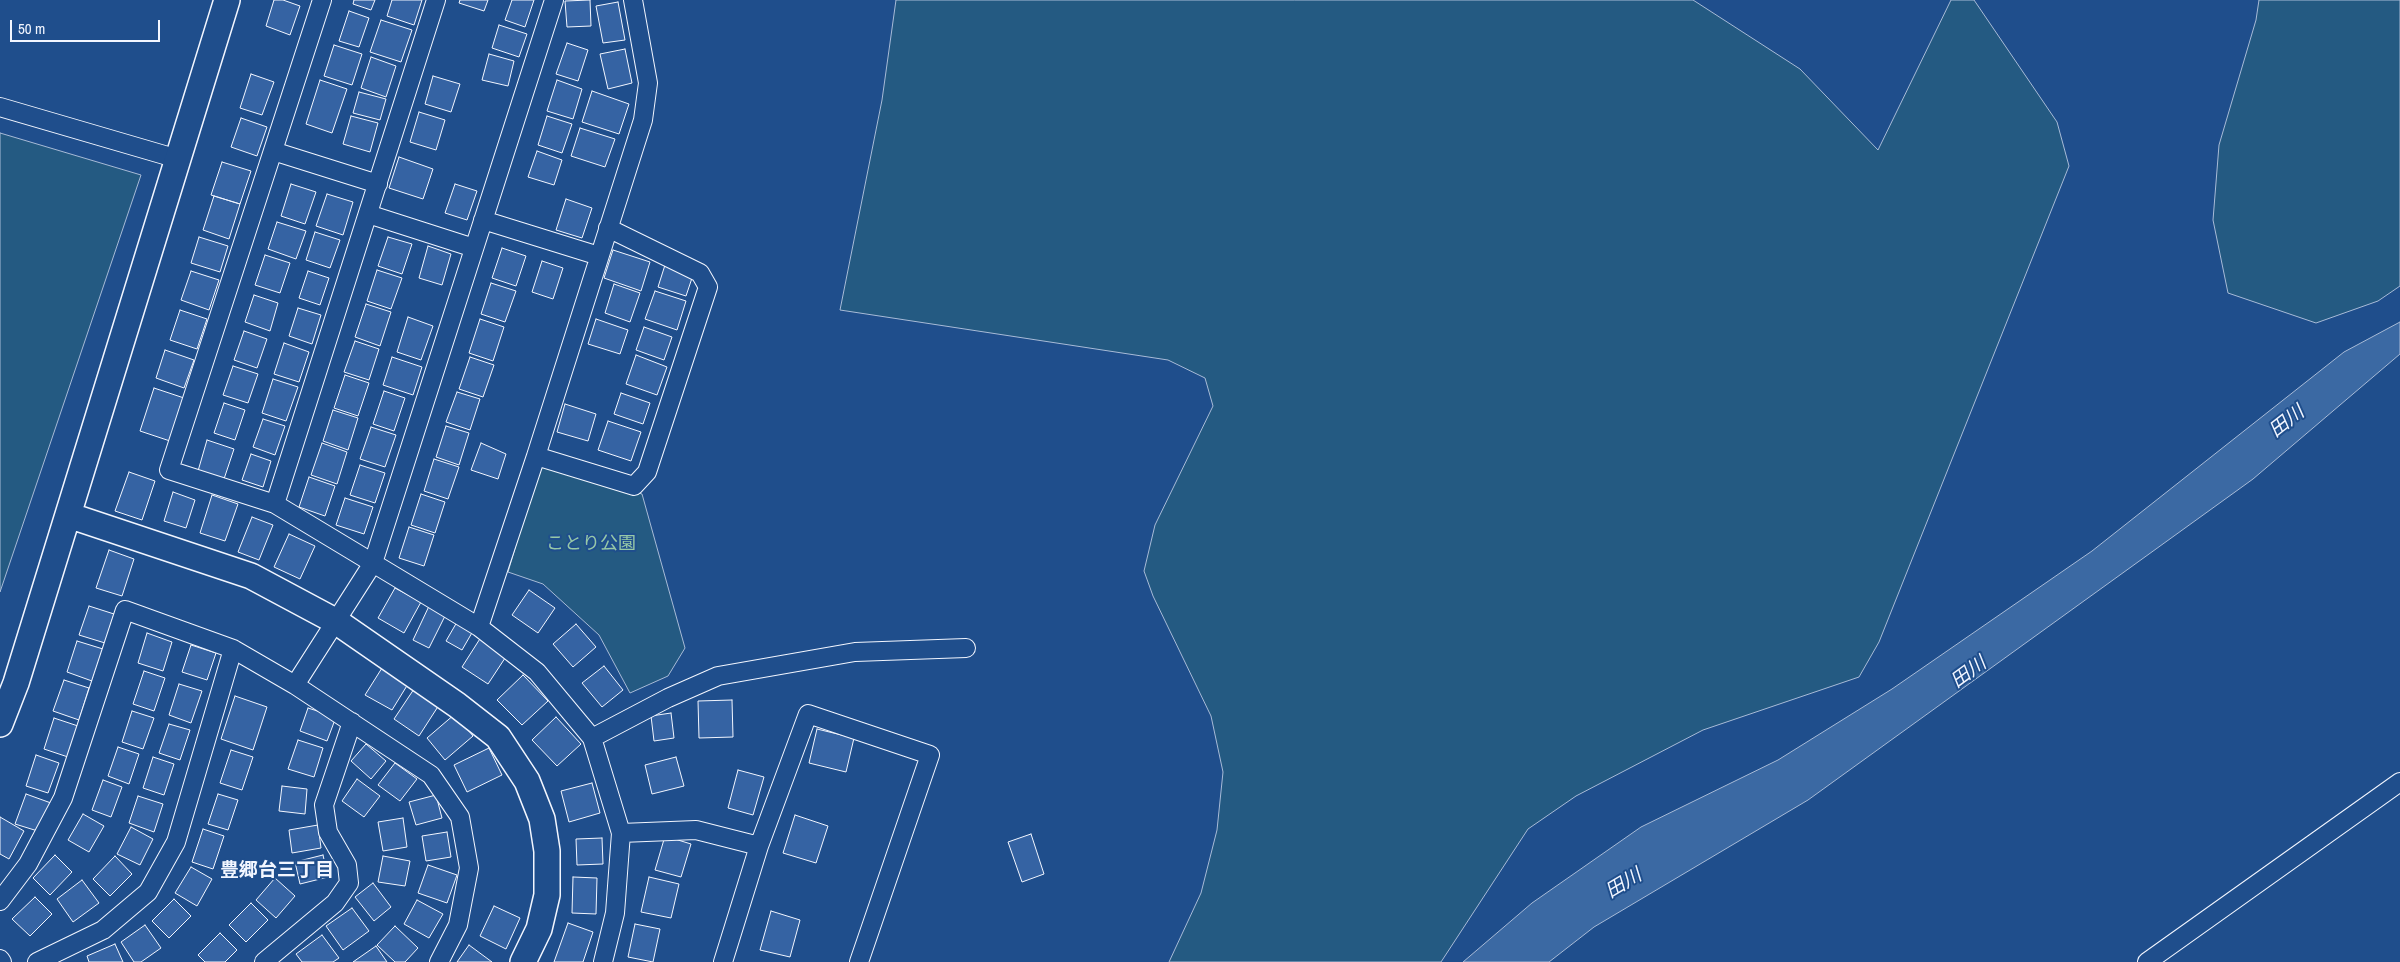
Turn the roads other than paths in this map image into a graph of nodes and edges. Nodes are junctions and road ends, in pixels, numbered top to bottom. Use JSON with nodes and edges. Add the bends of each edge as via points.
{"nodes":[{"id":1,"x":227,"y":0,"type":"edge"},
{"id":2,"x":322,"y":0,"type":"edge"},
{"id":3,"x":436,"y":0,"type":"edge"},
{"id":4,"x":554,"y":0,"type":"edge"},
{"id":5,"x":633,"y":0,"type":"edge"},
{"id":6,"x":0,"y":106,"type":"edge"},
{"id":7,"x":273,"y":152,"type":"junction"},
{"id":8,"x":178,"y":159,"type":"junction"},
{"id":9,"x":378,"y":184,"type":"junction"},
{"id":10,"x":368,"y":214,"type":"junction"},
{"id":11,"x":483,"y":220,"type":"junction"},
{"id":12,"x":608,"y":228,"type":"junction"},
{"id":13,"x":474,"y":248,"type":"junction"},
{"id":14,"x":599,"y":256,"type":"junction"},
{"id":15,"x":536,"y":456,"type":"junction"},
{"id":16,"x":276,"y":504,"type":"junction"},
{"id":17,"x":68,"y":515,"type":"junction"},
{"id":18,"x":373,"y":562,"type":"junction"},
{"id":19,"x":336,"y":622,"type":"junction"},
{"id":20,"x":479,"y":627,"type":"junction"},
{"id":21,"x":966,"y":648,"type":"dead end"},
{"id":22,"x":233,"y":649,"type":"junction"},
{"id":23,"x":295,"y":685,"type":"junction"},
{"id":24,"x":352,"y":722,"type":"junction"},
{"id":25,"x":0,"y":724,"type":"edge"},
{"id":26,"x":592,"y":738,"type":"junction"},
{"id":27,"x":2400,"y":782,"type":"edge"},
{"id":28,"x":621,"y":833,"type":"junction"},
{"id":29,"x":759,"y":846,"type":"junction"},
{"id":30,"x":0,"y":901,"type":"edge"},
{"id":31,"x":37,"y":962,"type":"edge"},
{"id":32,"x":264,"y":962,"type":"edge"},
{"id":33,"x":439,"y":962,"type":"edge"},
{"id":34,"x":523,"y":962,"type":"edge"},
{"id":35,"x":603,"y":962,"type":"edge"},
{"id":36,"x":723,"y":962,"type":"edge"},
{"id":37,"x":859,"y":962,"type":"edge"},
{"id":38,"x":2147,"y":962,"type":"edge"}],
"edges":[{"from":1,"to":8,"type":"street"},
{"from":2,"to":7,"type":"street"},
{"from":3,"to":9,"type":"street"},
{"from":4,"to":11,"type":"street"},
{"from":5,"to":12,"type":"street","via":[[648,82],[643,120]]},
{"from":6,"to":8,"type":"street"},
{"from":7,"to":9,"type":"street"},
{"from":7,"to":16,"type":"street","via":[[169,470]]},
{"from":8,"to":17,"type":"street"},
{"from":9,"to":10,"type":"street"},
{"from":10,"to":13,"type":"street"},
{"from":10,"to":16,"type":"street"},
{"from":11,"to":13,"type":"street"},
{"from":11,"to":14,"type":"street"},
{"from":12,"to":14,"type":"street"},
{"from":12,"to":15,"type":"street","via":[[700,273],[708,287],[647,472],[634,486]]},
{"from":13,"to":18,"type":"street"},
{"from":14,"to":15,"type":"street"},
{"from":15,"to":20,"type":"street"},
{"from":16,"to":18,"type":"street"},
{"from":17,"to":19,"type":"street","via":[[251,576]]},
{"from":17,"to":25,"type":"street","via":[[16,683]]},
{"from":18,"to":19,"type":"street"},
{"from":18,"to":20,"type":"street"},
{"from":19,"to":23,"type":"street"},
{"from":19,"to":34,"type":"street","via":[[498,737],[527,781],[542,819],[547,851],[547,895],[539,929]]},
{"from":20,"to":26,"type":"street","via":[[537,672]]},
{"from":21,"to":26,"type":"street","via":[[855,652],[718,676]]},
{"from":22,"to":23,"type":"street"},
{"from":22,"to":30,"type":"street","via":[[125,610],[63,798],[28,864]]},
{"from":22,"to":31,"type":"street","via":[[176,842],[148,892],[103,930]]},
{"from":23,"to":24,"type":"street"},
{"from":24,"to":32,"type":"street","via":[[324,806],[328,832],[347,865],[349,882],[335,903]]},
{"from":24,"to":33,"type":"street","via":[[431,775],[460,817],[469,868],[458,925]]},
{"from":26,"to":28,"type":"street"},
{"from":27,"to":38,"type":"street"},
{"from":28,"to":29,"type":"street","via":[[696,830]]},
{"from":28,"to":35,"type":"street","via":[[615,913]]},
{"from":29,"to":36,"type":"street"},
{"from":29,"to":37,"type":"street","via":[[808,714],[930,755]]}]}
